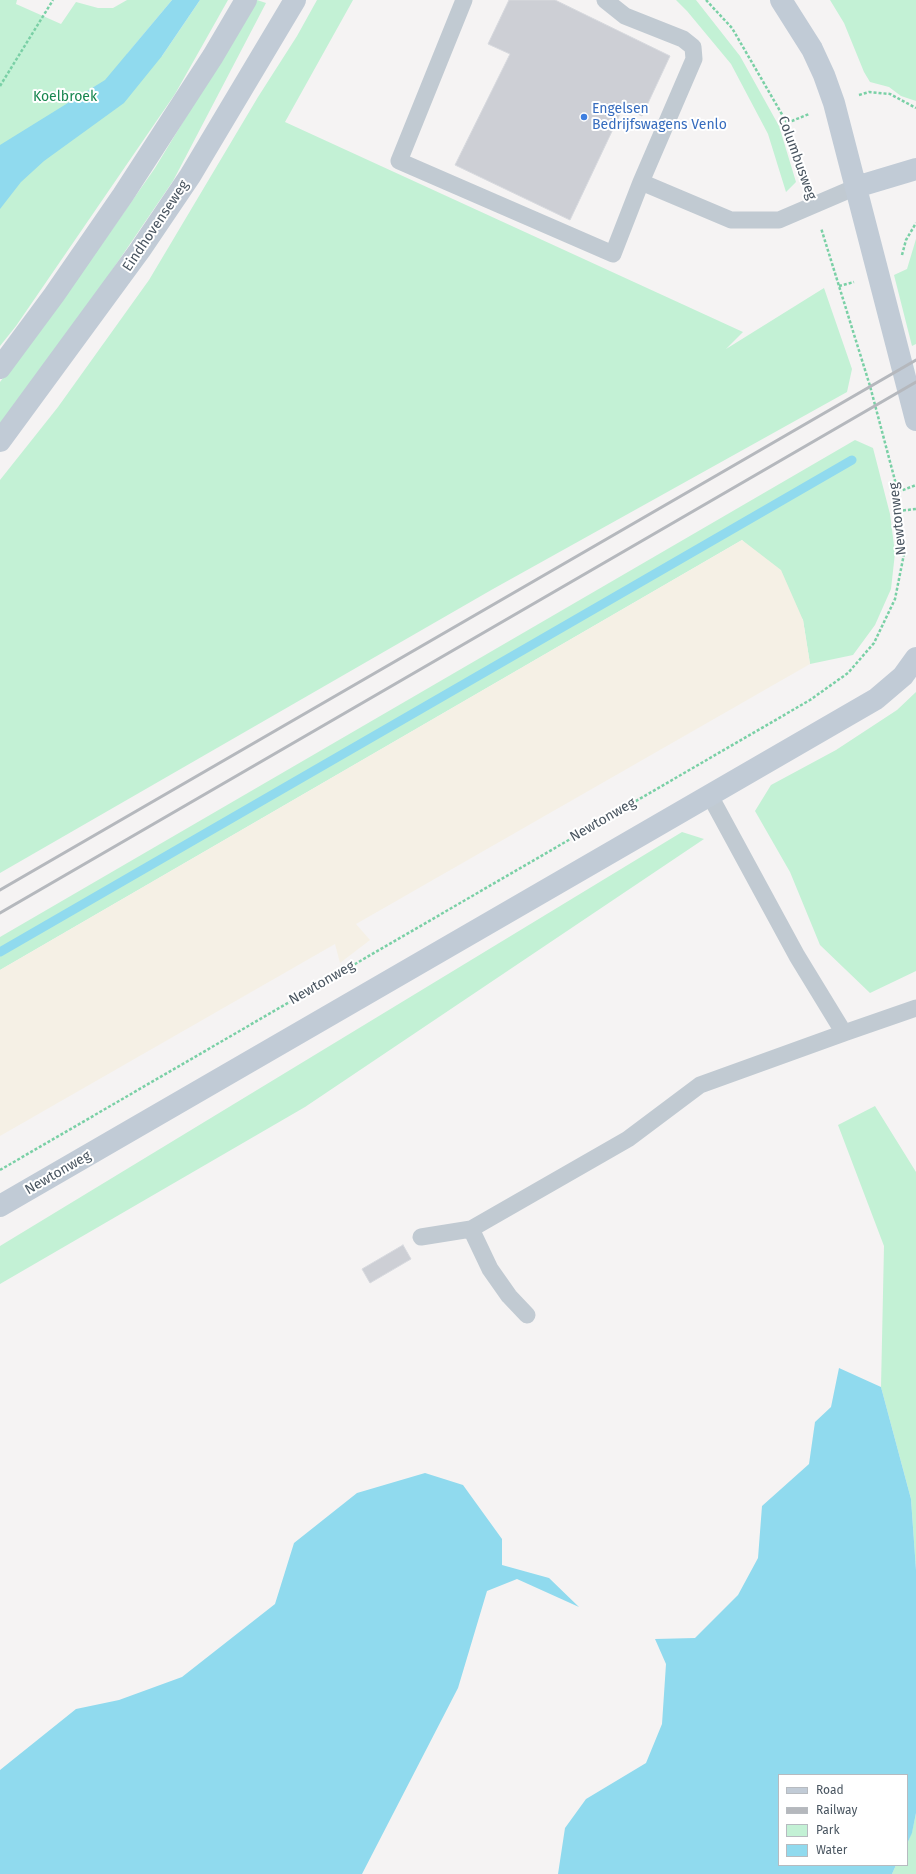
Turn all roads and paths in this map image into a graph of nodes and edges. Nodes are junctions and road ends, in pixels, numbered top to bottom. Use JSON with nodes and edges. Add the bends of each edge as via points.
{"nodes":[{"id":1,"x":53,"y":0,"type":"edge"},
{"id":2,"x":246,"y":0,"type":"edge"},
{"id":3,"x":295,"y":0,"type":"edge"},
{"id":4,"x":464,"y":0,"type":"edge"},
{"id":5,"x":605,"y":0,"type":"edge"},
{"id":6,"x":706,"y":0,"type":"edge"},
{"id":7,"x":780,"y":0,"type":"edge"},
{"id":8,"x":0,"y":86,"type":"edge"},
{"id":9,"x":916,"y":169,"type":"edge"},
{"id":10,"x":641,"y":182,"type":"junction"},
{"id":11,"x":856,"y":187,"type":"junction"},
{"id":12,"x":813,"y":204,"type":"junction"},
{"id":13,"x":839,"y":286,"type":"joint"},
{"id":14,"x":0,"y":368,"type":"edge"},
{"id":15,"x":916,"y":420,"type":"edge"},
{"id":16,"x":0,"y":441,"type":"edge"},
{"id":17,"x":916,"y":485,"type":"edge"},
{"id":18,"x":898,"y":492,"type":"junction"},
{"id":19,"x":916,"y":509,"type":"edge"},
{"id":20,"x":898,"y":511,"type":"junction"},
{"id":21,"x":916,"y":658,"type":"edge"},
{"id":22,"x":709,"y":794,"type":"junction"},
{"id":23,"x":916,"y":1008,"type":"edge"},
{"id":24,"x":844,"y":1033,"type":"junction"},
{"id":25,"x":0,"y":1170,"type":"edge"},
{"id":26,"x":0,"y":1206,"type":"edge"},
{"id":27,"x":471,"y":1229,"type":"junction"},
{"id":28,"x":421,"y":1237,"type":"dead end"},
{"id":29,"x":527,"y":1315,"type":"dead end"}],
"edges":[{"from":1,"to":8,"type":"path"},
{"from":2,"to":14,"type":"street","via":[[123,195]]},
{"from":3,"to":16,"type":"street","name":"Eindhovenseweg","via":[[190,176],[122,275]]},
{"from":4,"to":10,"type":"lane","via":[[399,162],[613,254]]},
{"from":5,"to":10,"type":"lane","via":[[625,16],[683,39],[693,47],[694,59]]},
{"from":6,"to":12,"type":"path","name":"Columbusweg","via":[[732,28],[787,123]]},
{"from":7,"to":11,"type":"street","via":[[812,49],[824,75]]},
{"from":9,"to":11,"type":"street"},
{"from":10,"to":12,"type":"lane","via":[[731,220],[779,220]]},
{"from":11,"to":12,"type":"lane"},
{"from":11,"to":15,"type":"street"},
{"from":12,"to":13,"type":"path","name":"Columbusweg"},
{"from":13,"to":18,"type":"path","name":"Newtonweg","via":[[870,386]]},
{"from":17,"to":18,"type":"path"},
{"from":18,"to":20,"type":"path","name":"Newtonweg"},
{"from":19,"to":20,"type":"path"},
{"from":20,"to":25,"type":"path","name":"Newtonweg","via":[[904,554],[895,599],[874,643],[848,672],[810,700]]},
{"from":21,"to":22,"type":"street","name":"Newtonweg","via":[[902,676],[876,699]]},
{"from":22,"to":24,"type":"lane","via":[[797,956]]},
{"from":22,"to":26,"type":"street","name":"Newtonweg"},
{"from":23,"to":24,"type":"lane"},
{"from":24,"to":27,"type":"lane","via":[[700,1085],[628,1139]]},
{"from":27,"to":28,"type":"lane"},
{"from":27,"to":29,"type":"lane","via":[[490,1269],[508,1296]]}]}
